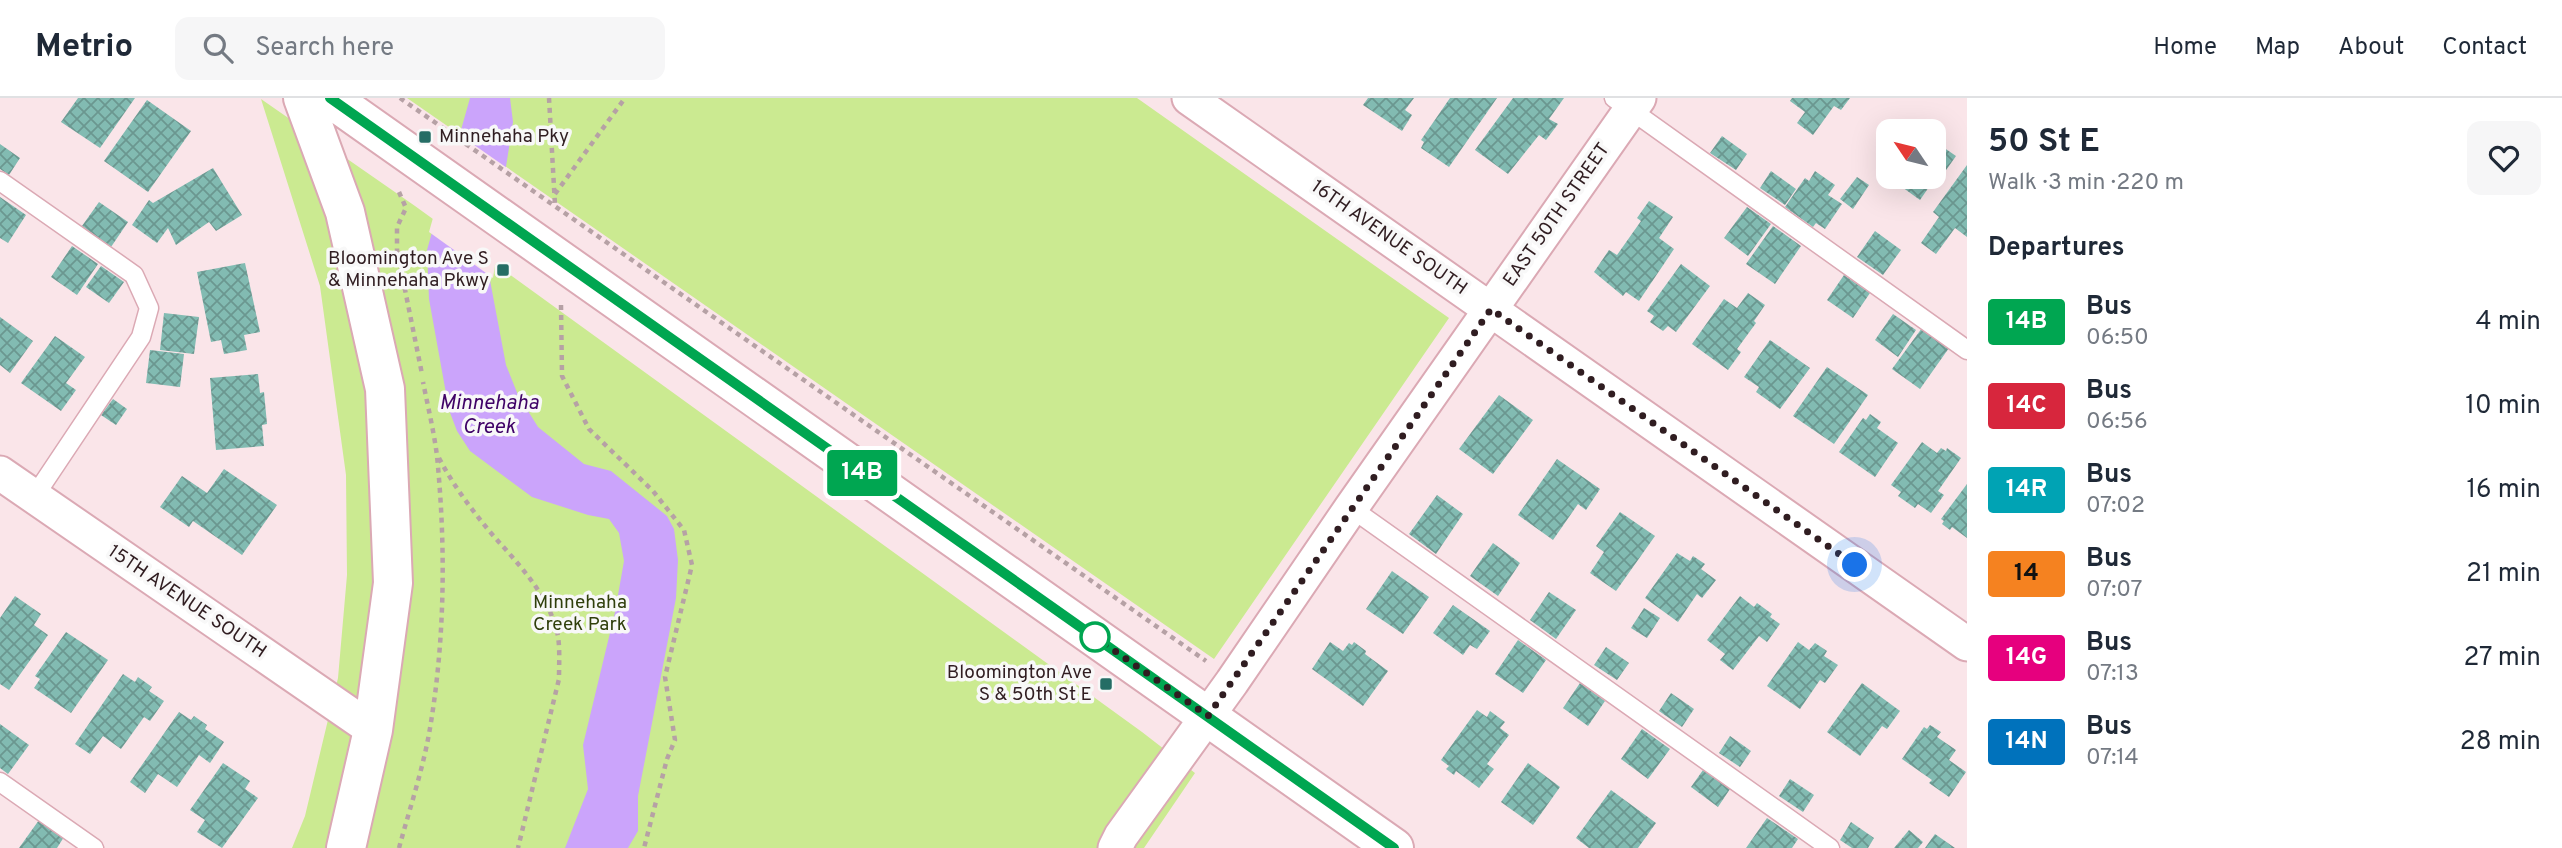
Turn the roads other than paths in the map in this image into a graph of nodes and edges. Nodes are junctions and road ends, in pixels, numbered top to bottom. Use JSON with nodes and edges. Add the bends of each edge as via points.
{"nodes":[{"id":1,"x":303,"y":98,"type":"edge"},
{"id":2,"x":330,"y":98,"type":"edge"},
{"id":3,"x":1189,"y":98,"type":"edge"},
{"id":4,"x":1628,"y":102,"type":"edge"},
{"id":5,"x":0,"y":181,"type":"edge"},
{"id":6,"x":1491,"y":309,"type":"junction"},
{"id":7,"x":1967,"y":350,"type":"edge"},
{"id":8,"x":0,"y":473,"type":"edge"},
{"id":9,"x":34,"y":497,"type":"junction"},
{"id":10,"x":1351,"y":508,"type":"junction"},
{"id":11,"x":1967,"y":643,"type":"edge"},
{"id":12,"x":1208,"y":716,"type":"junction"},
{"id":13,"x":373,"y":730,"type":"junction"},
{"id":14,"x":0,"y":782,"type":"edge"},
{"id":15,"x":94,"y":848,"type":"edge"},
{"id":16,"x":346,"y":848,"type":"edge"},
{"id":17,"x":1115,"y":848,"type":"edge"},
{"id":18,"x":1394,"y":848,"type":"edge"},
{"id":19,"x":1830,"y":848,"type":"edge"}],
"edges":[{"from":1,"to":13,"type":"street","via":[[345,212],[385,389],[393,583]]},
{"from":2,"to":12,"type":"street"},
{"from":3,"to":6,"type":"street","name":"16TH AVENUE SOUTH"},
{"from":4,"to":6,"type":"street","name":"EAST 50TH STREET"},
{"from":4,"to":7,"type":"lane"},
{"from":5,"to":9,"type":"lane","via":[[134,275],[149,308],[141,337]]},
{"from":6,"to":10,"type":"street","name":"EAST 50TH STREET"},
{"from":6,"to":11,"type":"street","name":"16TH AVENUE SOUTH"},
{"from":8,"to":9,"type":"street","name":"15TH AVENUE SOUTH"},
{"from":9,"to":13,"type":"street","name":"15TH AVENUE SOUTH"},
{"from":10,"to":12,"type":"street","name":"EAST 50TH STREET"},
{"from":10,"to":19,"type":"lane"},
{"from":12,"to":17,"type":"street","name":"EAST 50TH STREET"},
{"from":12,"to":18,"type":"street"},
{"from":13,"to":16,"type":"street"},
{"from":14,"to":15,"type":"lane"}]}
